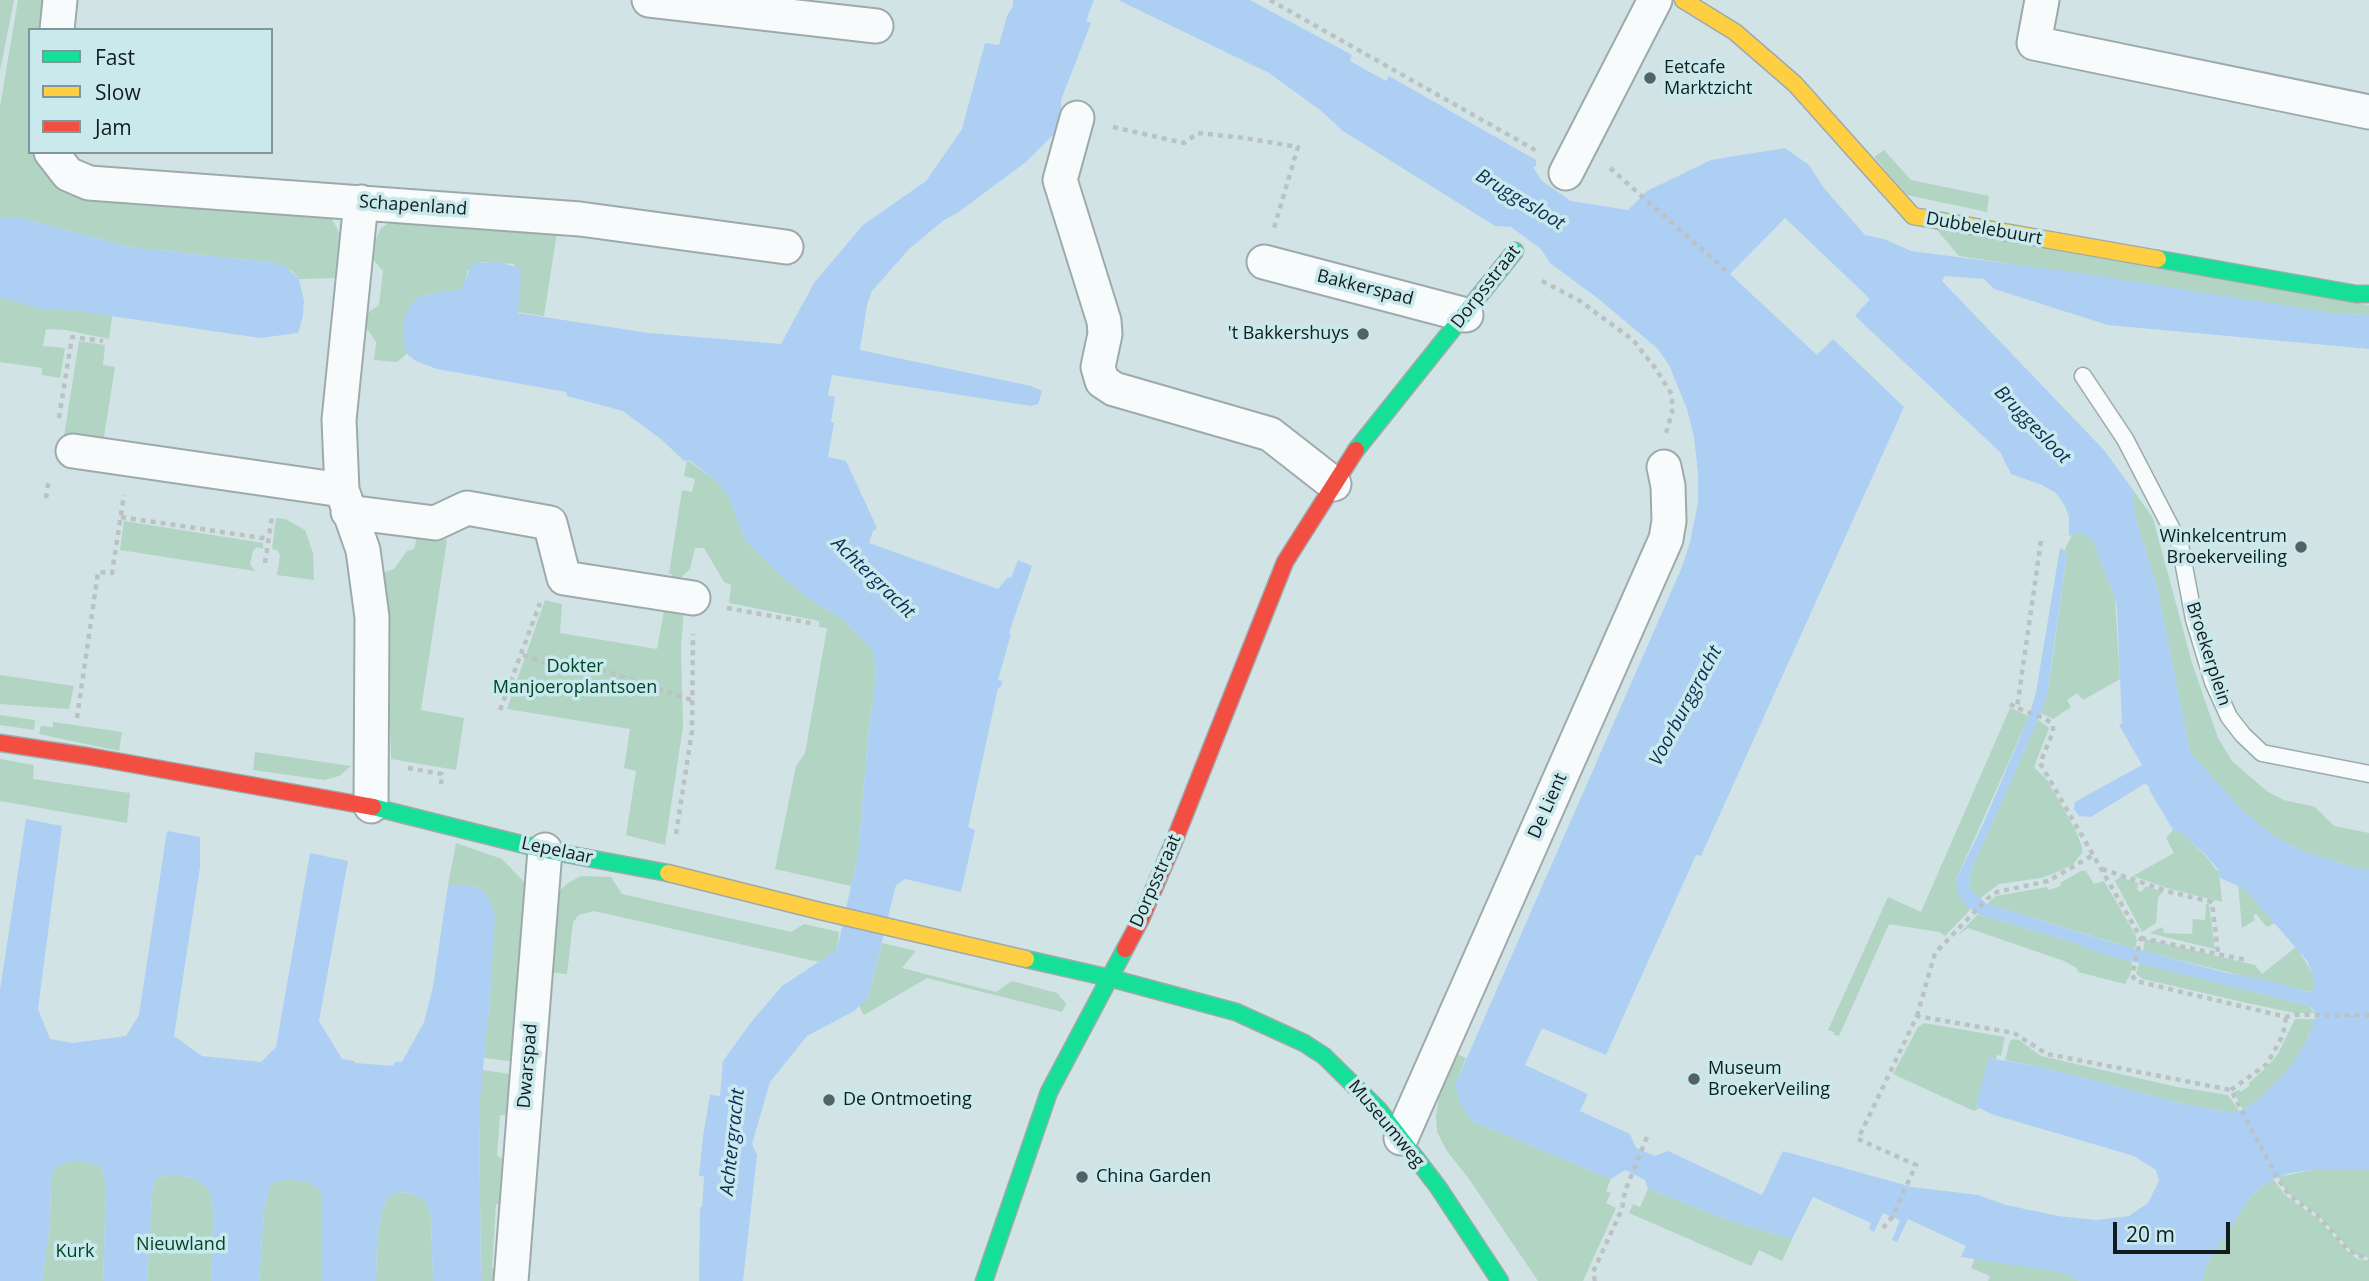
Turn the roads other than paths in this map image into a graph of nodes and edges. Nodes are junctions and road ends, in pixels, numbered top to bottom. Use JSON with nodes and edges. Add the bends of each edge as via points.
{"nodes":[{"id":1,"x":60,"y":0,"type":"edge"},
{"id":2,"x":649,"y":0,"type":"edge"},
{"id":3,"x":1655,"y":0,"type":"edge"},
{"id":4,"x":1683,"y":0,"type":"edge"},
{"id":5,"x":2042,"y":0,"type":"edge"},
{"id":6,"x":876,"y":26,"type":"dead end"},
{"id":7,"x":57,"y":28,"type":"edge"},
{"id":8,"x":2369,"y":113,"type":"edge"},
{"id":9,"x":1077,"y":118,"type":"road end"},
{"id":10,"x":53,"y":154,"type":"edge"},
{"id":11,"x":1567,"y":171,"type":"road end"},
{"id":12,"x":361,"y":202,"type":"junction"},
{"id":13,"x":786,"y":247,"type":"dead end"},
{"id":14,"x":1515,"y":251,"type":"road end"},
{"id":15,"x":1264,"y":262,"type":"road end"},
{"id":16,"x":2369,"y":294,"type":"edge"},
{"id":17,"x":1466,"y":314,"type":"junction"},
{"id":18,"x":2083,"y":376,"type":"dead end"},
{"id":19,"x":60,"y":449,"type":"road end"},
{"id":20,"x":1664,"y":467,"type":"road end"},
{"id":21,"x":1334,"y":484,"type":"junction"},
{"id":22,"x":345,"y":501,"type":"junction"},
{"id":23,"x":694,"y":598,"type":"road end"},
{"id":24,"x":0,"y":743,"type":"edge"},
{"id":25,"x":2369,"y":774,"type":"edge"},
{"id":26,"x":371,"y":806,"type":"junction"},
{"id":27,"x":545,"y":850,"type":"junction"},
{"id":28,"x":1110,"y":978,"type":"junction"},
{"id":29,"x":1401,"y":1138,"type":"junction"},
{"id":30,"x":511,"y":1281,"type":"edge"},
{"id":31,"x":984,"y":1281,"type":"edge"},
{"id":32,"x":1500,"y":1281,"type":"edge"}],
"edges":[{"from":1,"to":7,"type":"street"},
{"from":2,"to":6,"type":"street"},
{"from":3,"to":11,"type":"street"},
{"from":4,"to":16,"type":"street","name":"Dubbelebuurt","via":[[1735,32],[1795,83],[1913,216]]},
{"from":5,"to":8,"type":"street","via":[[2034,43]]},
{"from":9,"to":21,"type":"street","via":[[1060,180],[1104,321],[1098,367],[1102,381],[1114,389],[1270,434]]},
{"from":10,"to":12,"type":"street","name":"Schapenland","via":[[68,174],[89,183]]},
{"from":12,"to":13,"type":"street","name":"Schapenland","via":[[580,219]]},
{"from":12,"to":22,"type":"street","via":[[339,420]]},
{"from":14,"to":17,"type":"street","name":"Dorpsstraat"},
{"from":15,"to":17,"type":"street","name":"Bakkerspad"},
{"from":17,"to":21,"type":"street","name":"Dorpsstraat"},
{"from":18,"to":25,"type":"lane","name":"Broekerplein","via":[[2125,439],[2180,545],[2194,619],[2229,717],[2262,753]]},
{"from":19,"to":22,"type":"street","via":[[278,481]]},
{"from":20,"to":29,"type":"street","name":"De Lient","via":[[1666,539]]},
{"from":21,"to":28,"type":"street","name":"Dorpsstraat","via":[[1284,562],[1173,844]]},
{"from":22,"to":23,"type":"street","via":[[435,523],[467,508],[550,523],[564,579]]},
{"from":22,"to":26,"type":"street","via":[[363,551],[372,617]]},
{"from":24,"to":26,"type":"street","name":"Lepelaar"},
{"from":26,"to":27,"type":"street","name":"Lepelaar"},
{"from":27,"to":28,"type":"street","name":"Lepelaar","via":[[670,873]]},
{"from":27,"to":30,"type":"street","name":"Dwarspad"},
{"from":28,"to":29,"type":"street","name":"Museumweg","via":[[1236,1012],[1304,1043],[1354,1084]]},
{"from":28,"to":31,"type":"street","name":"Dorpsstraat","via":[[1049,1093]]},
{"from":29,"to":32,"type":"street","name":"Museumweg"}]}
